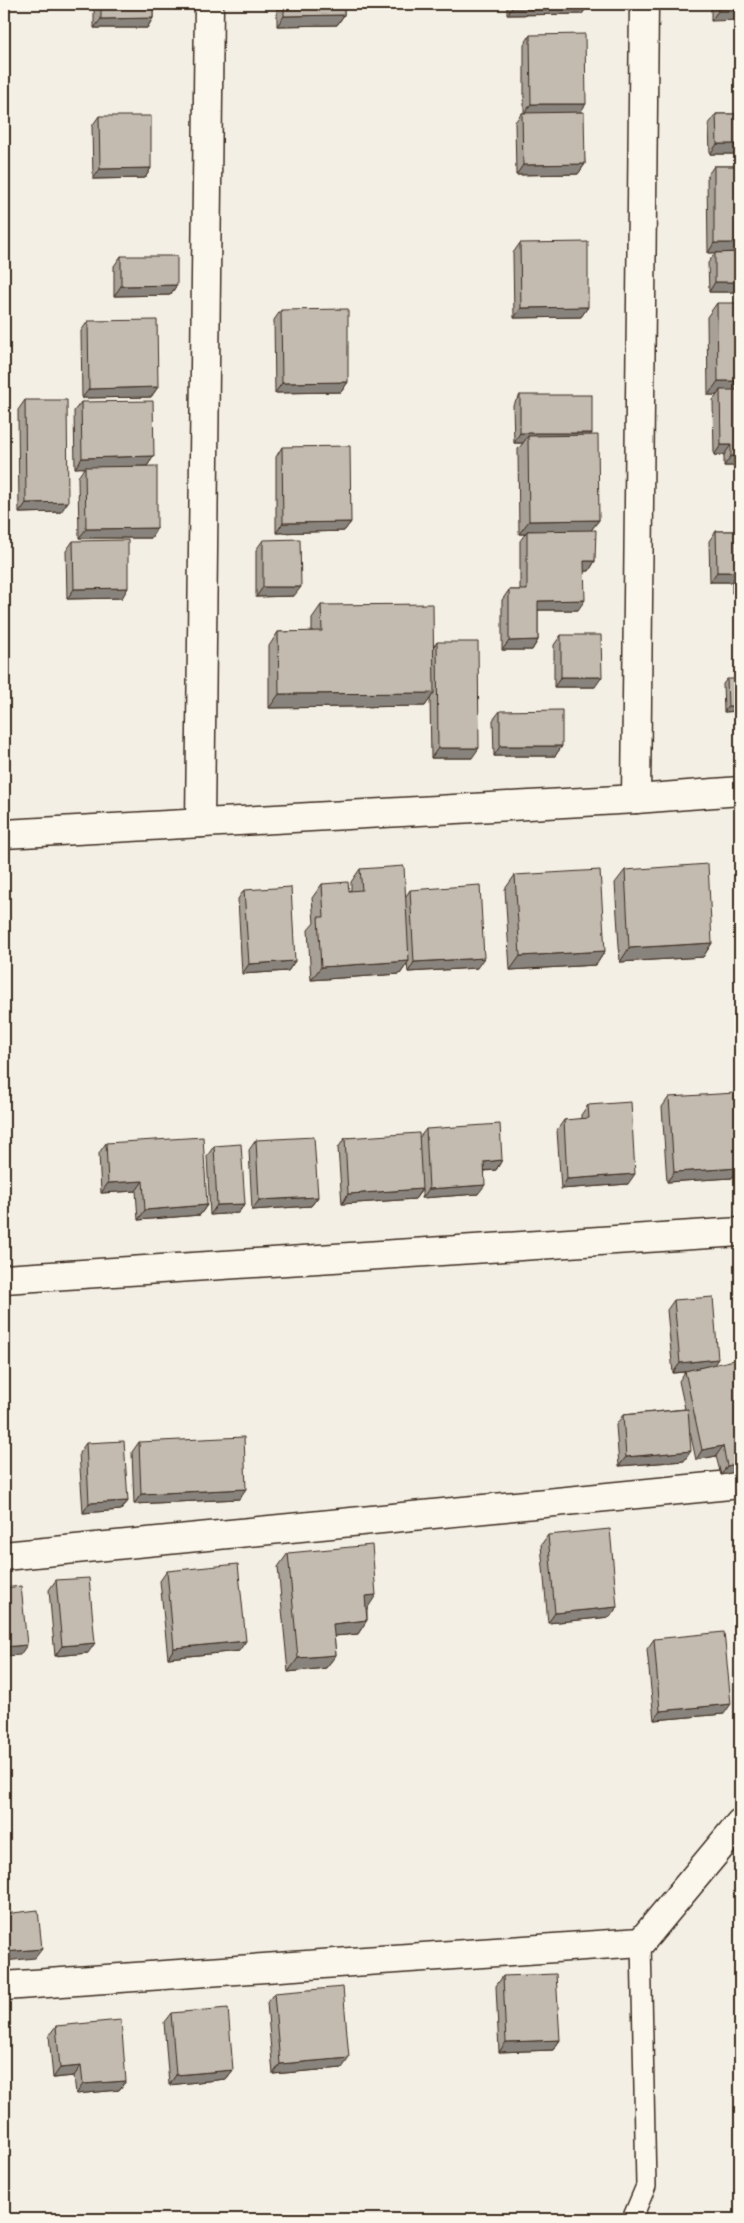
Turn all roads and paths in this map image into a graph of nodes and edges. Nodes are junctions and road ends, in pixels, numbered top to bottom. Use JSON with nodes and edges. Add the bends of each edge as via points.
{"nodes":[{"id":1,"x":210,"y":4,"type":"edge"},
{"id":2,"x":644,"y":4,"type":"edge"},
{"id":3,"x":740,"y":791,"type":"edge"},
{"id":4,"x":636,"y":799,"type":"junction"},
{"id":5,"x":200,"y":823,"type":"junction"},
{"id":6,"x":4,"y":834,"type":"edge"},
{"id":7,"x":740,"y":1232,"type":"edge"},
{"id":8,"x":4,"y":1279,"type":"edge"},
{"id":9,"x":740,"y":1484,"type":"edge"},
{"id":10,"x":4,"y":1556,"type":"edge"},
{"id":11,"x":740,"y":1823,"type":"edge"},
{"id":12,"x":641,"y":1942,"type":"junction"},
{"id":13,"x":4,"y":1986,"type":"edge"},
{"id":14,"x":632,"y":2219,"type":"edge"}],
"edges":[{"from":1,"to":5,"type":"street"},
{"from":2,"to":4,"type":"street"},
{"from":3,"to":4,"type":"street"},
{"from":4,"to":5,"type":"street"},
{"from":5,"to":6,"type":"street"},
{"from":7,"to":8,"type":"street"},
{"from":9,"to":10,"type":"street"},
{"from":11,"to":12,"type":"street"},
{"from":12,"to":13,"type":"street"},
{"from":12,"to":14,"type":"lane","via":[[646,2186]]}]}
